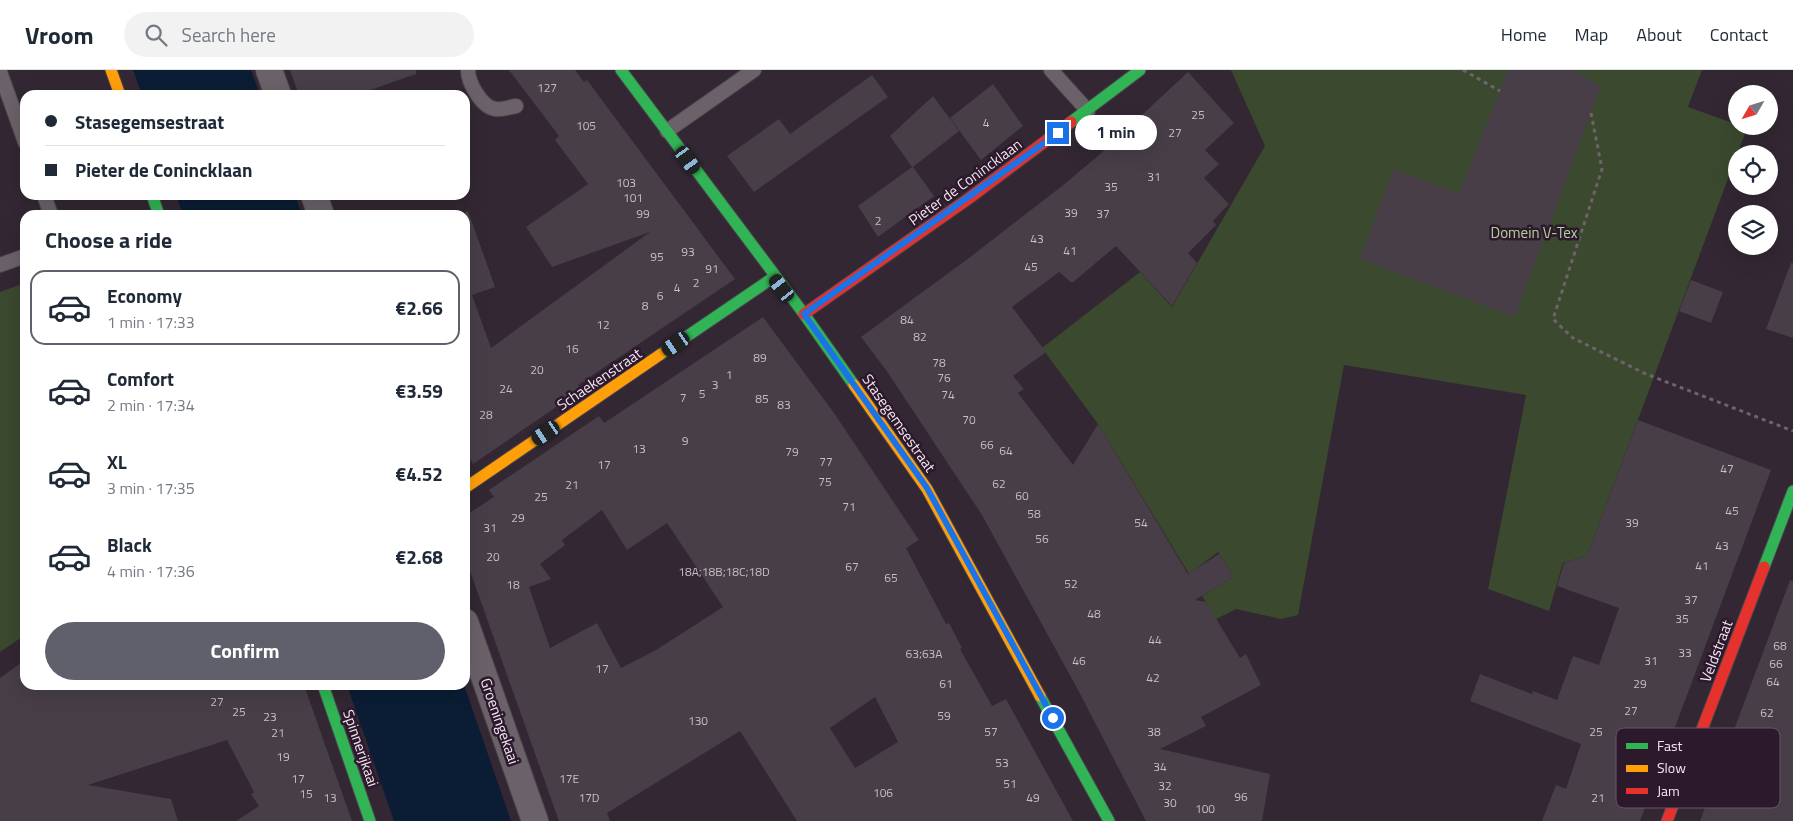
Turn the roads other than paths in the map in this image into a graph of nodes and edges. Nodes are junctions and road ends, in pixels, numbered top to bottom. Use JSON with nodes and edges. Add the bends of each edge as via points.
{"nodes":[{"id":1,"x":111,"y":70,"type":"edge"},
{"id":2,"x":269,"y":70,"type":"edge"},
{"id":3,"x":468,"y":70,"type":"edge"},
{"id":4,"x":621,"y":70,"type":"edge"},
{"id":5,"x":754,"y":70,"type":"edge"},
{"id":6,"x":1052,"y":70,"type":"edge"},
{"id":7,"x":1140,"y":70,"type":"edge"},
{"id":8,"x":0,"y":72,"type":"edge"},
{"id":9,"x":118,"y":90,"type":"edge"},
{"id":10,"x":276,"y":90,"type":"edge"},
{"id":11,"x":516,"y":106,"type":"dead end"},
{"id":12,"x":1088,"y":111,"type":"junction"},
{"id":13,"x":20,"y":128,"type":"edge"},
{"id":14,"x":667,"y":131,"type":"junction"},
{"id":15,"x":20,"y":258,"type":"edge"},
{"id":16,"x":0,"y":265,"type":"edge"},
{"id":17,"x":774,"y":277,"type":"junction"},
{"id":18,"x":804,"y":314,"type":"junction"},
{"id":19,"x":470,"y":485,"type":"edge"},
{"id":20,"x":1793,"y":491,"type":"edge"},
{"id":21,"x":470,"y":636,"type":"edge"},
{"id":22,"x":325,"y":690,"type":"edge"},
{"id":23,"x":1703,"y":728,"type":"edge"},
{"id":24,"x":1672,"y":808,"type":"edge"},
{"id":25,"x":370,"y":821,"type":"edge"},
{"id":26,"x":535,"y":821,"type":"edge"},
{"id":27,"x":1109,"y":821,"type":"edge"},
{"id":28,"x":1667,"y":821,"type":"edge"}],
"edges":[{"from":1,"to":9,"type":"street"},
{"from":2,"to":10,"type":"street"},
{"from":3,"to":11,"type":"lane","via":[[470,84],[488,107],[496,110]]},
{"from":4,"to":14,"type":"street","name":"Stasegemsestraat"},
{"from":5,"to":14,"type":"lane"},
{"from":6,"to":12,"type":"lane"},
{"from":7,"to":12,"type":"street","name":"Pieter de Conincklaan"},
{"from":8,"to":13,"type":"lane"},
{"from":12,"to":18,"type":"street","name":"Pieter de Conincklaan"},
{"from":14,"to":17,"type":"street","name":"Stasegemsestraat"},
{"from":15,"to":16,"type":"lane"},
{"from":17,"to":18,"type":"street","name":"Stasegemsestraat"},
{"from":17,"to":19,"type":"street","name":"Schaekenstraat"},
{"from":18,"to":27,"type":"street","name":"Stasegemsestraat","via":[[927,488]]},
{"from":20,"to":23,"type":"street","name":"Veldstraat"},
{"from":21,"to":26,"type":"street","name":"Groeningekaai"},
{"from":22,"to":25,"type":"street","name":"Spinnerijkaai"},
{"from":24,"to":28,"type":"street","name":"Veldstraat"}]}
